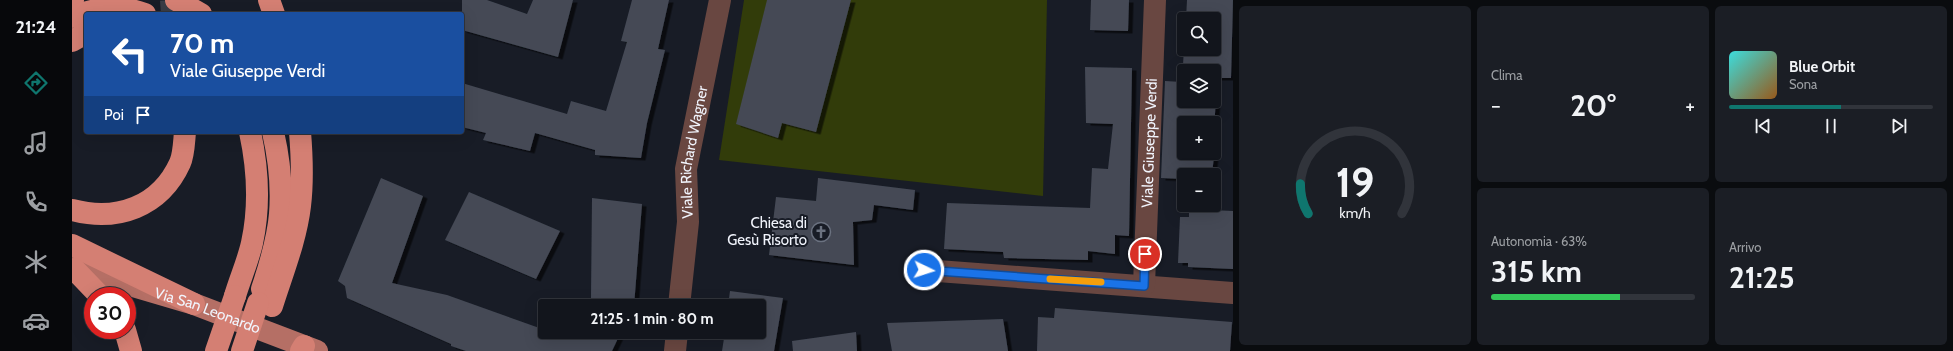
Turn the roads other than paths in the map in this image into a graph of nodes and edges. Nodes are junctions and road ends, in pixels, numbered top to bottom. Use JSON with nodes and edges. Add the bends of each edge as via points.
{"nodes":[{"id":1,"x":176,"y":0,"type":"edge"},
{"id":2,"x":269,"y":0,"type":"edge"},
{"id":3,"x":720,"y":0,"type":"edge"},
{"id":4,"x":1155,"y":0,"type":"edge"},
{"id":5,"x":84,"y":12,"type":"edge"},
{"id":6,"x":85,"y":12,"type":"edge"},
{"id":7,"x":139,"y":12,"type":"edge"},
{"id":8,"x":197,"y":12,"type":"edge"},
{"id":9,"x":273,"y":12,"type":"edge"},
{"id":10,"x":72,"y":17,"type":"edge"},
{"id":11,"x":84,"y":33,"type":"edge"},
{"id":12,"x":72,"y":41,"type":"edge"},
{"id":13,"x":185,"y":134,"type":"edge"},
{"id":14,"x":250,"y":134,"type":"edge"},
{"id":15,"x":273,"y":134,"type":"edge"},
{"id":16,"x":300,"y":134,"type":"edge"},
{"id":17,"x":72,"y":210,"type":"edge"},
{"id":18,"x":72,"y":245,"type":"edge"},
{"id":19,"x":73,"y":268,"type":"edge"},
{"id":20,"x":924,"y":270,"type":"dead end"},
{"id":21,"x":1144,"y":286,"type":"junction"},
{"id":22,"x":91,"y":287,"type":"edge"},
{"id":23,"x":1233,"y":293,"type":"edge"},
{"id":24,"x":680,"y":299,"type":"edge"},
{"id":25,"x":194,"y":304,"type":"junction"},
{"id":26,"x":265,"y":305,"type":"junction"},
{"id":27,"x":128,"y":339,"type":"edge"},
{"id":28,"x":676,"y":339,"type":"edge"},
{"id":29,"x":308,"y":349,"type":"edge"},
{"id":30,"x":131,"y":351,"type":"edge"},
{"id":31,"x":216,"y":351,"type":"edge"},
{"id":32,"x":242,"y":351,"type":"edge"},
{"id":33,"x":256,"y":351,"type":"edge"},
{"id":34,"x":675,"y":351,"type":"edge"}],
"edges":[{"from":1,"to":8,"type":"highway"},
{"from":2,"to":9,"type":"highway"},
{"from":3,"to":24,"type":"street","name":"Viale Richard Wagner","via":[[686,169],[688,222]]},
{"from":4,"to":21,"type":"street","name":"Viale Giuseppe Verdi"},
{"from":5,"to":10,"type":"highway"},
{"from":6,"to":7,"type":"highway","via":[[111,8]]},
{"from":11,"to":12,"type":"highway"},
{"from":13,"to":17,"type":"highway","via":[[181,162],[167,184],[150,200],[131,210],[108,214],[89,215]]},
{"from":14,"to":31,"type":"highway","bridge":true,"via":[[258,180],[252,244]]},
{"from":15,"to":26,"type":"highway","via":[[280,187],[280,215],[268,270]]},
{"from":16,"to":26,"type":"highway","via":[[300,207],[290,249]]},
{"from":18,"to":25,"type":"highway"},
{"from":19,"to":22,"type":"highway"},
{"from":19,"to":25,"type":"main road","name":"Via San Leonardo"},
{"from":20,"to":21,"type":"street"},
{"from":21,"to":23,"type":"street"},
{"from":25,"to":29,"type":"main road","name":"Via San Leonardo"},
{"from":26,"to":32,"type":"highway","bridge":true},
{"from":26,"to":33,"type":"highway"},
{"from":27,"to":30,"type":"highway"},
{"from":28,"to":34,"type":"street"}]}
